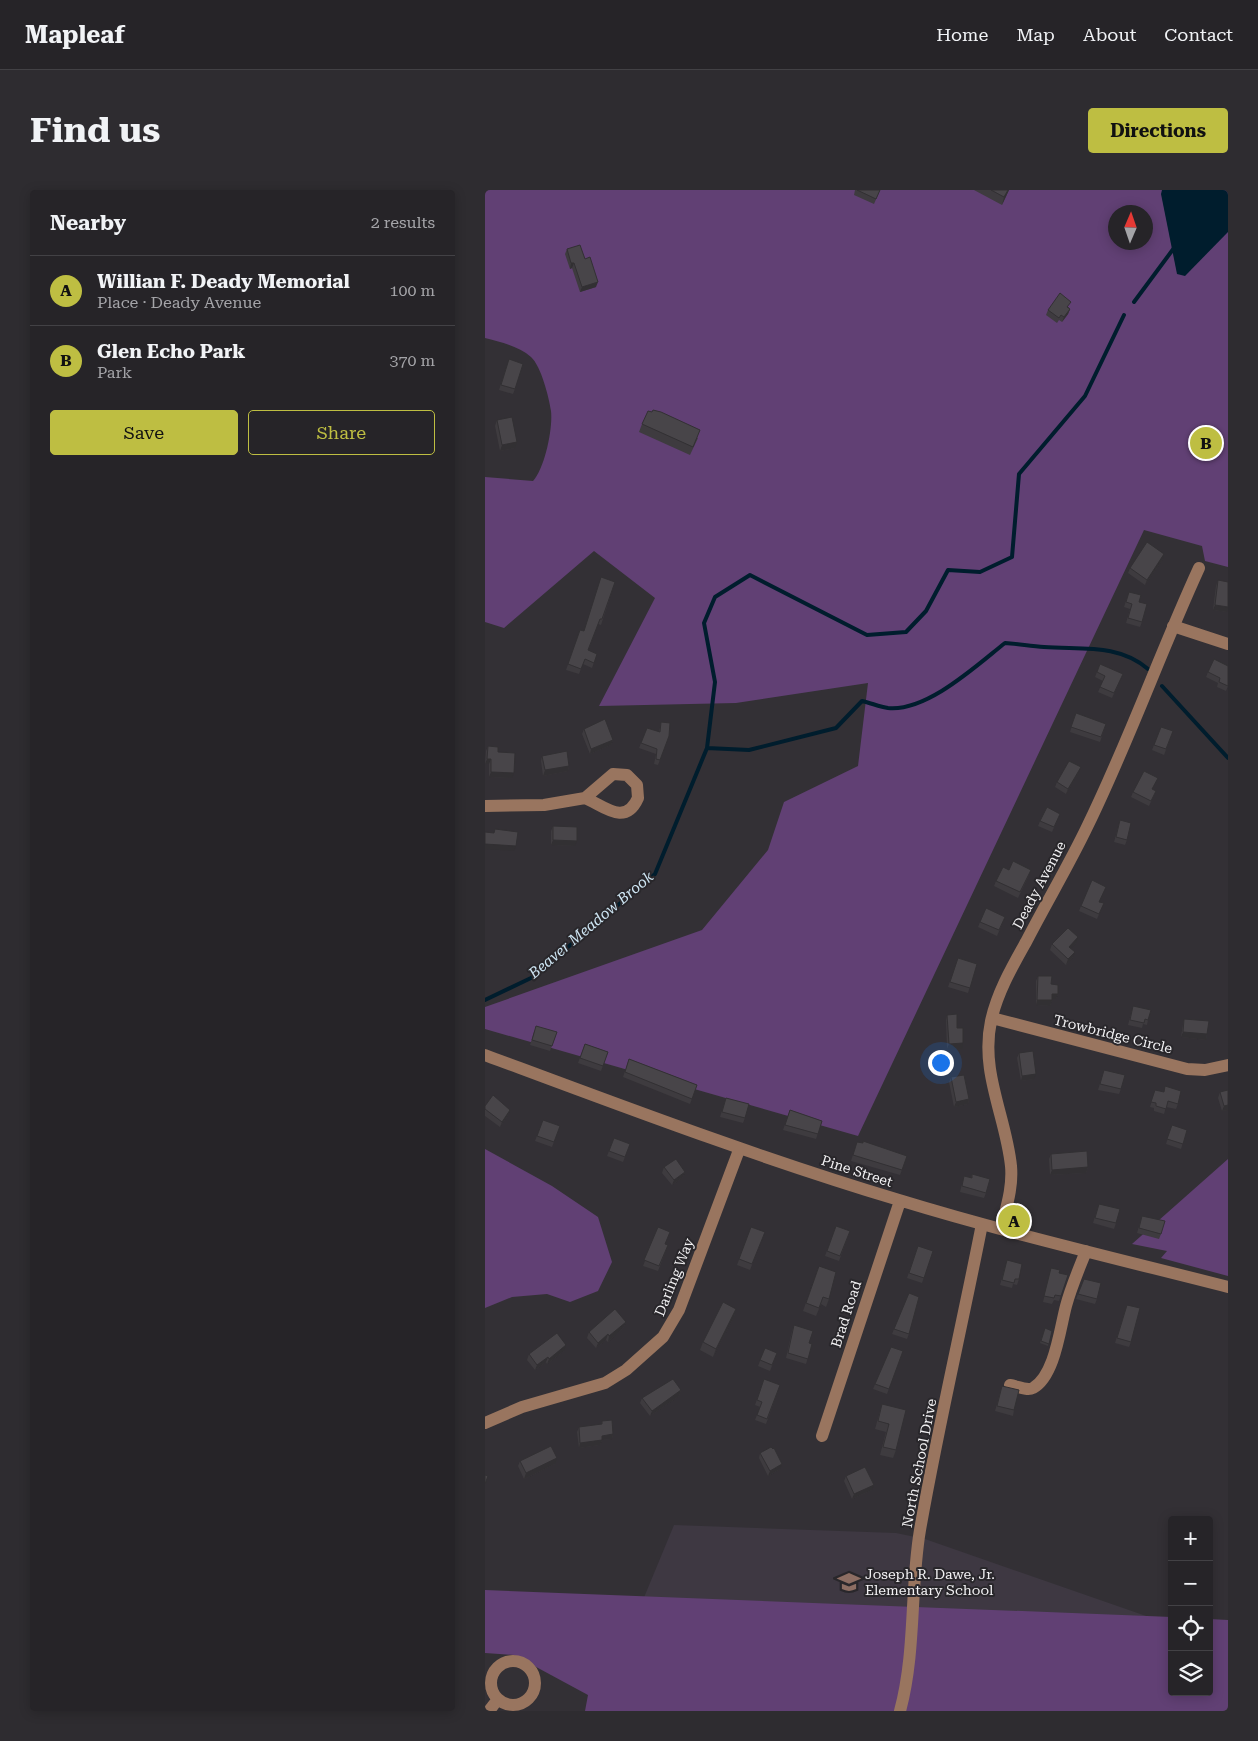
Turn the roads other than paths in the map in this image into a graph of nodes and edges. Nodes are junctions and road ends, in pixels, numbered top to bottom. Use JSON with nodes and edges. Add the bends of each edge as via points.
{"nodes":[{"id":1,"x":1199,"y":568,"type":"dead end"},
{"id":2,"x":1173,"y":626,"type":"junction"},
{"id":3,"x":1228,"y":644,"type":"edge"},
{"id":4,"x":585,"y":798,"type":"dead end"},
{"id":5,"x":485,"y":806,"type":"edge"},
{"id":6,"x":992,"y":1018,"type":"junction"},
{"id":7,"x":485,"y":1056,"type":"edge"},
{"id":8,"x":1228,"y":1065,"type":"edge"},
{"id":9,"x":739,"y":1150,"type":"junction"},
{"id":10,"x":900,"y":1201,"type":"junction"},
{"id":11,"x":982,"y":1224,"type":"junction"},
{"id":12,"x":1001,"y":1229,"type":"junction"},
{"id":13,"x":1086,"y":1251,"type":"junction"},
{"id":14,"x":1228,"y":1287,"type":"edge"},
{"id":15,"x":1010,"y":1385,"type":"dead end"},
{"id":16,"x":485,"y":1423,"type":"edge"},
{"id":17,"x":822,"y":1436,"type":"dead end"},
{"id":18,"x":499,"y":1699,"type":"dead end"},
{"id":19,"x":489,"y":1711,"type":"edge"},
{"id":20,"x":900,"y":1711,"type":"edge"}],
"edges":[{"from":1,"to":2,"type":"street","name":"Deady Avenue"},
{"from":2,"to":3,"type":"street"},
{"from":2,"to":6,"type":"street","name":"Deady Avenue","via":[[1088,827],[1009,974]]},
{"from":4,"to":5,"type":"street","via":[[544,805]]},
{"from":6,"to":8,"type":"street","name":"Trowbridge Circle","via":[[1187,1069],[1205,1070]]},
{"from":6,"to":12,"type":"street","name":"Deady Avenue","via":[[988,1043],[990,1075],[1011,1168]]},
{"from":7,"to":9,"type":"street","name":"Pine Street"},
{"from":9,"to":10,"type":"street","name":"Pine Street"},
{"from":9,"to":16,"type":"street","name":"Darling Way","via":[[679,1310],[663,1337],[627,1370],[605,1383],[522,1407]]},
{"from":10,"to":11,"type":"street","name":"Pine Street"},
{"from":10,"to":17,"type":"street","name":"Brad Road"},
{"from":11,"to":12,"type":"street","name":"Pine Street"},
{"from":11,"to":20,"type":"street","name":"North School Drive","via":[[920,1530]]},
{"from":12,"to":13,"type":"street","name":"Pine Street"},
{"from":13,"to":14,"type":"street","name":"Pine Street"},
{"from":13,"to":15,"type":"street","via":[[1044,1376],[1033,1388]]},
{"from":18,"to":19,"type":"street"}]}
